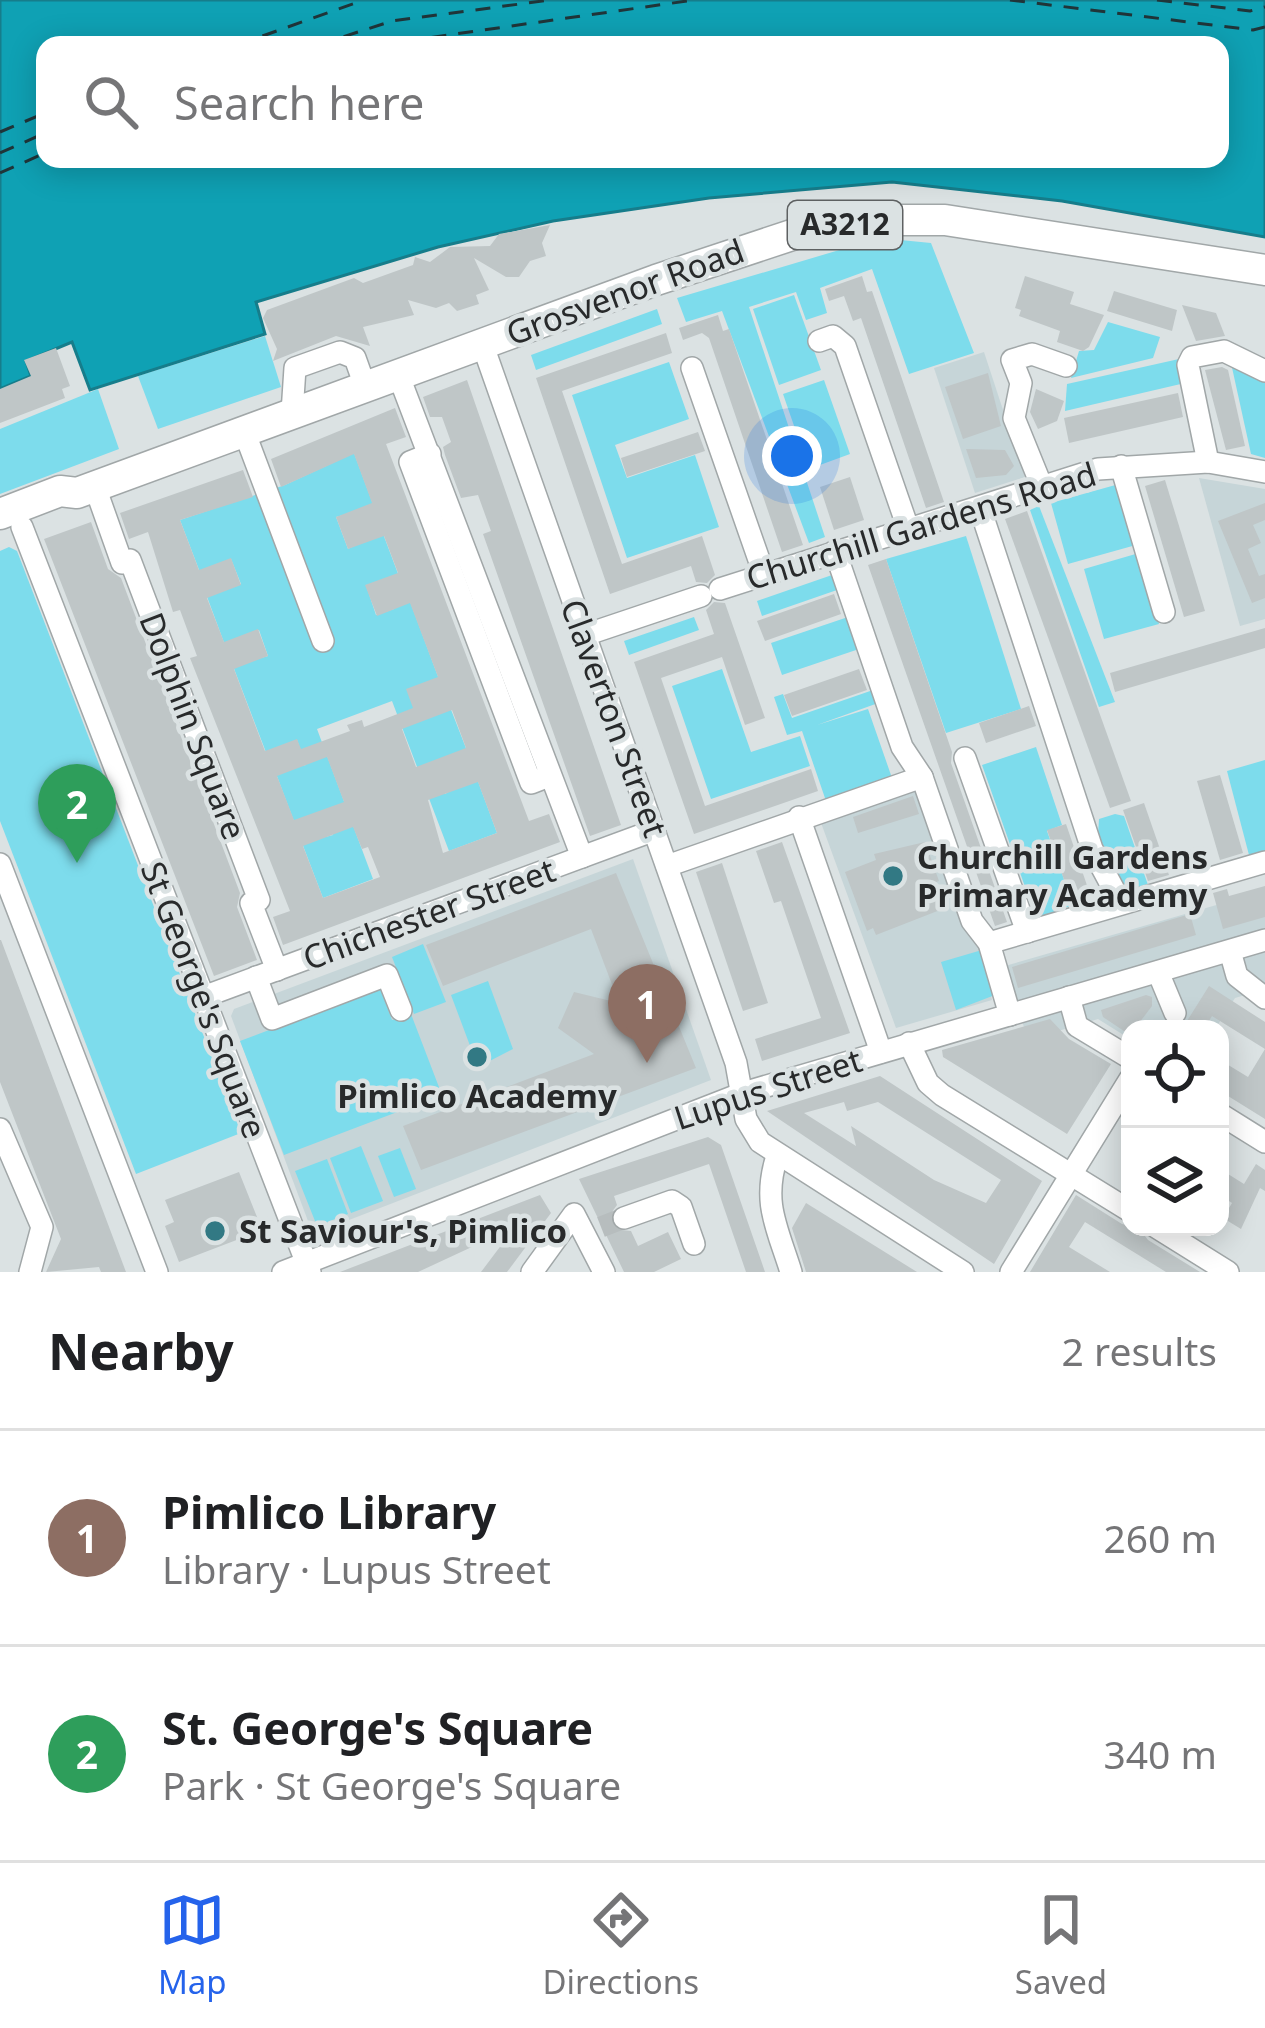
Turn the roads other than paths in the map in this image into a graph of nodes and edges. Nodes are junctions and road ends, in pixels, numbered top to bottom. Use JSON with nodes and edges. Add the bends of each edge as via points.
{"nodes":[{"id":1,"x":1265,"y":269,"type":"edge"},
{"id":2,"x":819,"y":341,"type":"dead end"},
{"id":3,"x":482,"y":344,"type":"junction"},
{"id":4,"x":1066,"y":366,"type":"dead end"},
{"id":5,"x":692,"y":368,"type":"dead end"},
{"id":6,"x":1265,"y":371,"type":"edge"},
{"id":7,"x":398,"y":374,"type":"junction"},
{"id":8,"x":244,"y":431,"type":"junction"},
{"id":9,"x":430,"y":454,"type":"junction"},
{"id":10,"x":1208,"y":462,"type":"junction"},
{"id":11,"x":1121,"y":466,"type":"junction"},
{"id":12,"x":1265,"y":472,"type":"edge"},
{"id":13,"x":1042,"y":487,"type":"junction"},
{"id":14,"x":86,"y":490,"type":"junction"},
{"id":15,"x":980,"y":508,"type":"junction"},
{"id":16,"x":7,"y":525,"type":"edge"},
{"id":17,"x":909,"y":531,"type":"junction"},
{"id":18,"x":835,"y":550,"type":"junction"},
{"id":19,"x":764,"y":574,"type":"junction"},
{"id":20,"x":1164,"y":612,"type":"dead end"},
{"id":21,"x":585,"y":635,"type":"junction"},
{"id":22,"x":323,"y":641,"type":"dead end"},
{"id":23,"x":965,"y":758,"type":"dead end"},
{"id":24,"x":549,"y":776,"type":"junction"},
{"id":25,"x":922,"y":777,"type":"junction"},
{"id":26,"x":800,"y":817,"type":"junction"},
{"id":27,"x":655,"y":830,"type":"junction"},
{"id":28,"x":582,"y":857,"type":"junction"},
{"id":29,"x":1265,"y":862,"type":"edge"},
{"id":30,"x":0,"y":864,"type":"edge"},
{"id":31,"x":667,"y":866,"type":"junction"},
{"id":32,"x":1121,"y":903,"type":"junction"},
{"id":33,"x":1028,"y":932,"type":"junction"},
{"id":34,"x":1265,"y":940,"type":"edge"},
{"id":35,"x":989,"y":943,"type":"junction"},
{"id":36,"x":1230,"y":950,"type":"junction"},
{"id":37,"x":1158,"y":972,"type":"junction"},
{"id":38,"x":267,"y":973,"type":"junction"},
{"id":39,"x":202,"y":997,"type":"junction"},
{"id":40,"x":1069,"y":997,"type":"junction"},
{"id":41,"x":1265,"y":998,"type":"edge"},
{"id":42,"x":401,"y":1010,"type":"dead end"},
{"id":43,"x":1174,"y":1014,"type":"edge"},
{"id":44,"x":1010,"y":1015,"type":"junction"},
{"id":45,"x":909,"y":1043,"type":"junction"},
{"id":46,"x":881,"y":1052,"type":"junction"},
{"id":47,"x":1121,"y":1053,"type":"edge"},
{"id":48,"x":903,"y":1077,"type":"dead end"},
{"id":49,"x":928,"y":1083,"type":"junction"},
{"id":50,"x":743,"y":1094,"type":"junction"},
{"id":51,"x":1121,"y":1094,"type":"edge"},
{"id":52,"x":1229,"y":1120,"type":"edge"},
{"id":53,"x":0,"y":1129,"type":"edge"},
{"id":54,"x":1265,"y":1142,"type":"edge"},
{"id":55,"x":777,"y":1156,"type":"junction"},
{"id":56,"x":1073,"y":1175,"type":"junction"},
{"id":57,"x":1121,"y":1205,"type":"edge"},
{"id":58,"x":624,"y":1218,"type":"tunnel mouth"},
{"id":59,"x":1170,"y":1236,"type":"edge"},
{"id":60,"x":694,"y":1244,"type":"dead end"},
{"id":61,"x":308,"y":1268,"type":"edge"},
{"id":62,"x":1013,"y":1269,"type":"edge"},
{"id":63,"x":30,"y":1272,"type":"edge"},
{"id":64,"x":157,"y":1272,"type":"edge"},
{"id":65,"x":283,"y":1272,"type":"edge"},
{"id":66,"x":532,"y":1272,"type":"edge"},
{"id":67,"x":604,"y":1272,"type":"edge"},
{"id":68,"x":791,"y":1272,"type":"edge"},
{"id":69,"x":962,"y":1272,"type":"edge"},
{"id":70,"x":1228,"y":1272,"type":"edge"}],
"edges":[{"from":1,"to":3,"type":"highway","name":"Grosvenor Road","number":"A3212","via":[[945,220],[877,220],[757,245]]},
{"from":2,"to":17,"type":"street","via":[[833,336],[845,346]]},
{"from":3,"to":7,"type":"highway","name":"Grosvenor Road","number":"A3212"},
{"from":3,"to":21,"type":"street","name":"Claverton Street"},
{"from":4,"to":13,"type":"street","via":[[1032,354],[1012,360],[1021,382],[1014,418]]},
{"from":5,"to":19,"type":"street"},
{"from":6,"to":10,"type":"street","via":[[1223,352],[1192,357]]},
{"from":7,"to":8,"type":"highway","name":"Grosvenor Road","number":"A3212"},
{"from":7,"to":9,"type":"street"},
{"from":8,"to":14,"type":"highway","name":"Grosvenor Road","number":"A3212"},
{"from":8,"to":22,"type":"street"},
{"from":9,"to":24,"type":"street"},
{"from":9,"to":24,"type":"street","via":[[410,462],[531,783]]},
{"from":10,"to":11,"type":"street","name":"Churchill Gardens Road"},
{"from":10,"to":12,"type":"street","name":"Churchill Gardens Road"},
{"from":11,"to":13,"type":"street","name":"Churchill Gardens Road"},
{"from":11,"to":20,"type":"street"},
{"from":13,"to":15,"type":"street","name":"Churchill Gardens Road"},
{"from":14,"to":16,"type":"highway","name":"Grosvenor Road","number":"A3212","via":[[60,491]]},
{"from":14,"to":38,"type":"street","name":"Dolphin Square","via":[[122,563],[130,560],[259,900],[251,903]]},
{"from":15,"to":17,"type":"street","name":"Churchill Gardens Road"},
{"from":15,"to":32,"type":"street","via":[[1092,849]]},
{"from":16,"to":39,"type":"street","name":"St George's Square"},
{"from":17,"to":18,"type":"street","name":"Churchill Gardens Road"},
{"from":18,"to":19,"type":"street","name":"Churchill Gardens Road"},
{"from":18,"to":25,"type":"street","via":[[902,747]]},
{"from":19,"to":21,"type":"street","name":"Churchill Gardens Road"},
{"from":21,"to":27,"type":"street","name":"Claverton Street"},
{"from":23,"to":33,"type":"street"},
{"from":24,"to":28,"type":"street"},
{"from":25,"to":26,"type":"street"},
{"from":25,"to":35,"type":"street","via":[[972,921]]},
{"from":26,"to":31,"type":"street"},
{"from":26,"to":46,"type":"street"},
{"from":27,"to":28,"type":"street","name":"Chichester Street"},
{"from":27,"to":31,"type":"street","name":"Claverton Street"},
{"from":28,"to":38,"type":"street","name":"Chichester Street"},
{"from":29,"to":32,"type":"street"},
{"from":30,"to":64,"type":"street"},
{"from":31,"to":50,"type":"street","name":"Claverton Street"},
{"from":32,"to":33,"type":"street"},
{"from":33,"to":35,"type":"street"},
{"from":34,"to":36,"type":"street","name":"Lupus Street"},
{"from":35,"to":44,"type":"street"},
{"from":36,"to":37,"type":"street","name":"Lupus Street"},
{"from":36,"to":41,"type":"street","via":[[1237,976]]},
{"from":37,"to":40,"type":"street","name":"Lupus Street"},
{"from":37,"to":43,"type":"street"},
{"from":38,"to":39,"type":"street","name":"Chichester Street"},
{"from":38,"to":42,"type":"street","name":"Dolphin Square","via":[[272,1019],[387,975]]},
{"from":39,"to":61,"type":"street","name":"St George's Square"},
{"from":40,"to":44,"type":"street","name":"Lupus Street"},
{"from":40,"to":47,"type":"street","via":[[1077,1026]]},
{"from":44,"to":45,"type":"street","name":"Lupus Street"},
{"from":45,"to":46,"type":"street","name":"Lupus Street"},
{"from":45,"to":49,"type":"street"},
{"from":46,"to":50,"type":"street","name":"Lupus Street"},
{"from":48,"to":49,"type":"street"},
{"from":49,"to":56,"type":"street"},
{"from":50,"to":55,"type":"street","name":"Claverton Street","via":[[749,1126]]},
{"from":50,"to":61,"type":"street","name":"Lupus Street"},
{"from":51,"to":56,"type":"street"},
{"from":52,"to":54,"type":"street"},
{"from":53,"to":63,"type":"street","via":[[42,1227]]},
{"from":55,"to":68,"type":"street","via":[[769,1204]]},
{"from":55,"to":69,"type":"street"},
{"from":56,"to":57,"type":"street"},
{"from":56,"to":62,"type":"street"},
{"from":58,"to":60,"type":"street","via":[[672,1201]]},
{"from":59,"to":70,"type":"street"},
{"from":61,"to":65,"type":"street","name":"Lupus Street"},
{"from":66,"to":67,"type":"street","via":[[586,1225]]}]}
